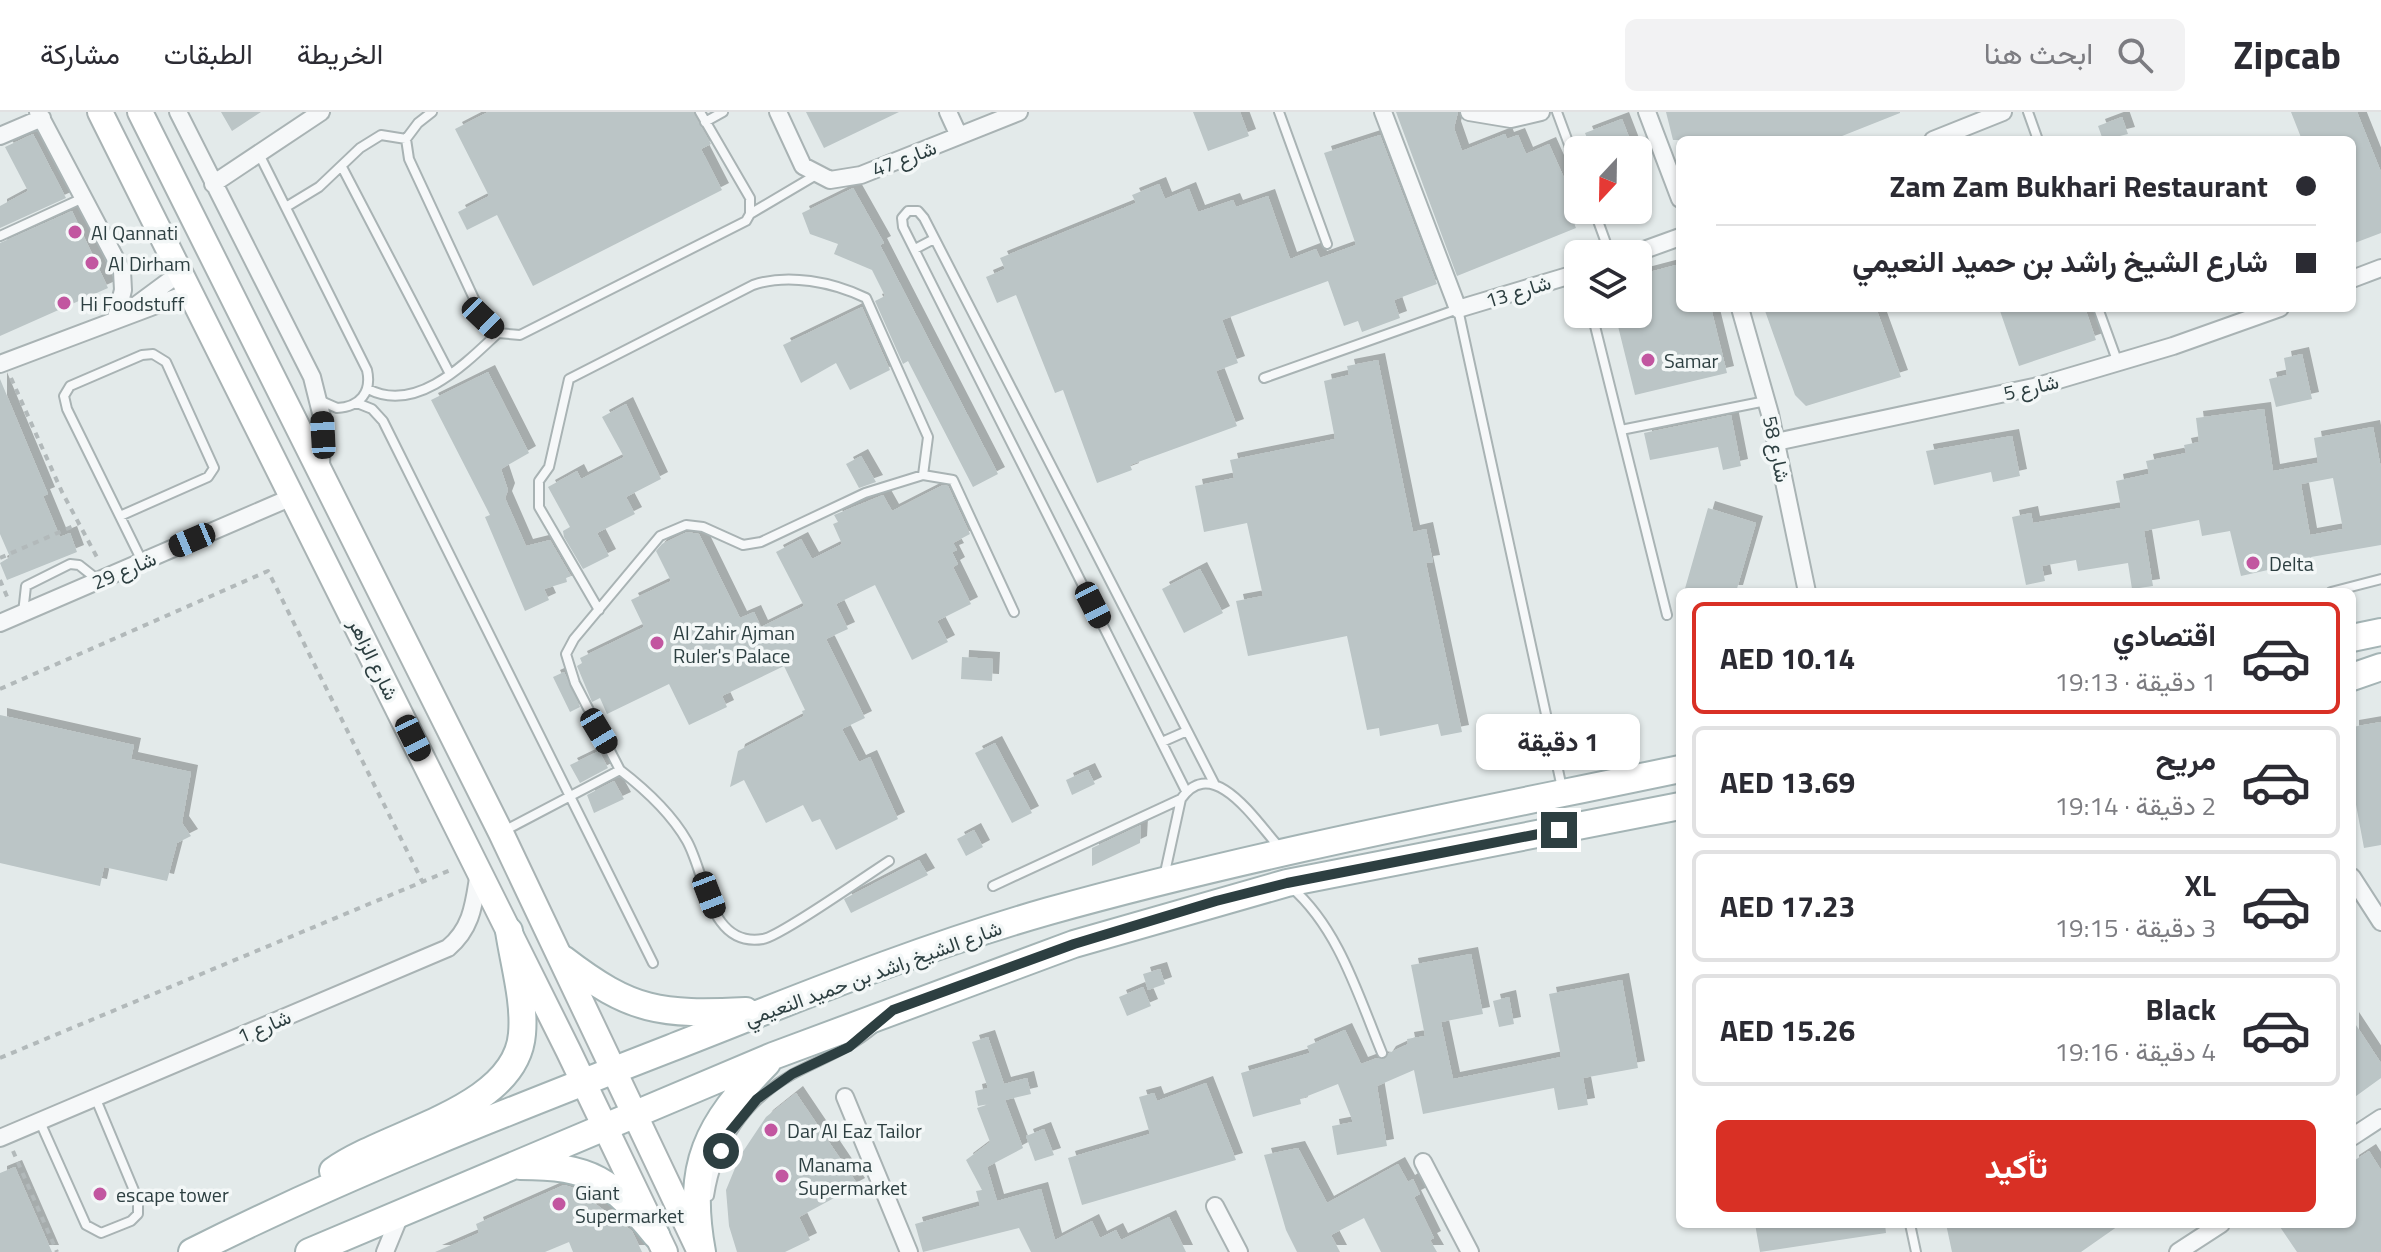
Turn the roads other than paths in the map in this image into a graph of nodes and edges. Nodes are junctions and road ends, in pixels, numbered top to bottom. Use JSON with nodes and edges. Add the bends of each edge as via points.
{"nodes":[{"id":1,"x":140,"y":112,"type":"edge"},
{"id":2,"x":178,"y":112,"type":"edge"},
{"id":3,"x":321,"y":112,"type":"edge"},
{"id":4,"x":432,"y":112,"type":"edge"},
{"id":5,"x":700,"y":112,"type":"edge"},
{"id":6,"x":723,"y":112,"type":"edge"},
{"id":7,"x":778,"y":112,"type":"edge"},
{"id":8,"x":948,"y":112,"type":"edge"},
{"id":9,"x":1019,"y":112,"type":"edge"},
{"id":10,"x":1279,"y":112,"type":"edge"},
{"id":11,"x":1383,"y":112,"type":"edge"},
{"id":12,"x":1469,"y":112,"type":"edge"},
{"id":13,"x":1541,"y":112,"type":"edge"},
{"id":14,"x":1557,"y":112,"type":"edge"},
{"id":15,"x":1647,"y":112,"type":"edge"},
{"id":16,"x":2003,"y":112,"type":"edge"},
{"id":17,"x":2028,"y":112,"type":"edge"},
{"id":18,"x":40,"y":115,"type":"edge"},
{"id":19,"x":103,"y":117,"type":"edge"},
{"id":20,"x":1973,"y":118,"type":"edge"},
{"id":21,"x":705,"y":122,"type":"junction"},
{"id":22,"x":0,"y":136,"type":"edge"},
{"id":23,"x":959,"y":136,"type":"junction"},
{"id":24,"x":1566,"y":136,"type":"edge"},
{"id":25,"x":1940,"y":136,"type":"edge"},
{"id":26,"x":2037,"y":136,"type":"edge"},
{"id":27,"x":406,"y":139,"type":"junction"},
{"id":28,"x":159,"y":150,"type":"junction"},
{"id":29,"x":259,"y":153,"type":"junction"},
{"id":30,"x":342,"y":167,"type":"junction"},
{"id":31,"x":816,"y":175,"type":"junction"},
{"id":32,"x":213,"y":184,"type":"junction"},
{"id":33,"x":1676,"y":188,"type":"edge"},
{"id":34,"x":84,"y":197,"type":"junction"},
{"id":35,"x":286,"y":207,"type":"junction"},
{"id":36,"x":750,"y":214,"type":"junction"},
{"id":37,"x":0,"y":236,"type":"edge"},
{"id":38,"x":1676,"y":238,"type":"edge"},
{"id":39,"x":934,"y":239,"type":"junction"},
{"id":40,"x":1327,"y":244,"type":"dead end"},
{"id":41,"x":1652,"y":247,"type":"edge"},
{"id":42,"x":915,"y":249,"type":"junction"},
{"id":43,"x":2381,"y":268,"type":"edge"},
{"id":44,"x":1564,"y":277,"type":"edge"},
{"id":45,"x":2356,"y":277,"type":"edge"},
{"id":46,"x":186,"y":282,"type":"junction"},
{"id":47,"x":1458,"y":309,"type":"junction"},
{"id":48,"x":1741,"y":312,"type":"edge"},
{"id":49,"x":2099,"y":312,"type":"edge"},
{"id":50,"x":2268,"y":312,"type":"edge"},
{"id":51,"x":119,"y":317,"type":"junction"},
{"id":52,"x":1596,"y":328,"type":"edge"},
{"id":53,"x":498,"y":333,"type":"junction"},
{"id":54,"x":2,"y":363,"type":"edge"},
{"id":55,"x":2118,"y":364,"type":"junction"},
{"id":56,"x":450,"y":374,"type":"junction"},
{"id":57,"x":1264,"y":378,"type":"dead end"},
{"id":58,"x":368,"y":389,"type":"junction"},
{"id":59,"x":319,"y":399,"type":"junction"},
{"id":60,"x":1767,"y":401,"type":"junction"},
{"id":61,"x":357,"y":403,"type":"junction"},
{"id":62,"x":1621,"y":430,"type":"junction"},
{"id":63,"x":1776,"y":442,"type":"junction"},
{"id":64,"x":321,"y":470,"type":"junction"},
{"id":65,"x":923,"y":475,"type":"junction"},
{"id":66,"x":292,"y":497,"type":"junction"},
{"id":67,"x":120,"y":516,"type":"junction"},
{"id":68,"x":142,"y":562,"type":"junction"},
{"id":69,"x":103,"y":579,"type":"junction"},
{"id":70,"x":2381,"y":579,"type":"edge"},
{"id":71,"x":338,"y":586,"type":"junction"},
{"id":72,"x":1806,"y":588,"type":"edge"},
{"id":73,"x":2346,"y":588,"type":"edge"},
{"id":74,"x":389,"y":607,"type":"junction"},
{"id":75,"x":599,"y":610,"type":"junction"},
{"id":76,"x":1014,"y":612,"type":"dead end"},
{"id":77,"x":23,"y":613,"type":"junction"},
{"id":78,"x":1667,"y":615,"type":"dead end"},
{"id":79,"x":0,"y":623,"type":"edge"},
{"id":80,"x":2381,"y":632,"type":"edge"},
{"id":81,"x":2356,"y":637,"type":"edge"},
{"id":82,"x":2381,"y":667,"type":"edge"},
{"id":83,"x":2381,"y":675,"type":"edge"},
{"id":84,"x":2356,"y":678,"type":"edge"},
{"id":85,"x":2356,"y":679,"type":"edge"},
{"id":86,"x":1187,"y":731,"type":"junction"},
{"id":87,"x":1162,"y":742,"type":"junction"},
{"id":88,"x":620,"y":770,"type":"junction"},
{"id":89,"x":1676,"y":770,"type":"edge"},
{"id":90,"x":1214,"y":783,"type":"junction"},
{"id":91,"x":1563,"y":794,"type":"junction"},
{"id":92,"x":1183,"y":795,"type":"junction"},
{"id":93,"x":571,"y":796,"type":"junction"},
{"id":94,"x":1676,"y":807,"type":"edge"},
{"id":95,"x":501,"y":833,"type":"junction"},
{"id":96,"x":1284,"y":853,"type":"junction"},
{"id":97,"x":889,"y":861,"type":"dead end"},
{"id":98,"x":477,"y":866,"type":"junction"},
{"id":99,"x":1163,"y":881,"type":"junction"},
{"id":100,"x":1287,"y":883,"type":"junction"},
{"id":101,"x":2356,"y":883,"type":"edge"},
{"id":102,"x":993,"y":886,"type":"dead end"},
{"id":103,"x":2381,"y":922,"type":"edge"},
{"id":104,"x":509,"y":931,"type":"junction"},
{"id":105,"x":563,"y":959,"type":"junction"},
{"id":106,"x":653,"y":963,"type":"dead end"},
{"id":107,"x":769,"y":1010,"type":"junction"},
{"id":108,"x":893,"y":1010,"type":"junction"},
{"id":109,"x":1382,"y":1053,"type":"dead end"},
{"id":110,"x":773,"y":1056,"type":"junction"},
{"id":111,"x":615,"y":1070,"type":"junction"},
{"id":112,"x":583,"y":1082,"type":"junction"},
{"id":113,"x":95,"y":1097,"type":"junction"},
{"id":114,"x":845,"y":1097,"type":"dead end"},
{"id":115,"x":634,"y":1113,"type":"junction"},
{"id":116,"x":2381,"y":1118,"type":"edge"},
{"id":117,"x":39,"y":1121,"type":"junction"},
{"id":118,"x":603,"y":1126,"type":"junction"},
{"id":119,"x":2356,"y":1134,"type":"edge"},
{"id":120,"x":3,"y":1136,"type":"edge"},
{"id":121,"x":1423,"y":1162,"type":"dead end"},
{"id":122,"x":508,"y":1167,"type":"junction"},
{"id":123,"x":300,"y":1198,"type":"junction"},
{"id":124,"x":709,"y":1205,"type":"dead end"},
{"id":125,"x":1215,"y":1206,"type":"dead end"},
{"id":126,"x":401,"y":1212,"type":"junction"},
{"id":127,"x":1911,"y":1228,"type":"edge"},
{"id":128,"x":2215,"y":1228,"type":"edge"},
{"id":129,"x":660,"y":1243,"type":"edge"},
{"id":130,"x":704,"y":1244,"type":"edge"},
{"id":131,"x":317,"y":1251,"type":"edge"},
{"id":132,"x":192,"y":1252,"type":"edge"},
{"id":133,"x":385,"y":1252,"type":"edge"},
{"id":134,"x":713,"y":1252,"type":"edge"},
{"id":135,"x":909,"y":1252,"type":"edge"},
{"id":136,"x":1239,"y":1252,"type":"edge"},
{"id":137,"x":1470,"y":1252,"type":"edge"},
{"id":138,"x":1916,"y":1252,"type":"edge"},
{"id":139,"x":2178,"y":1252,"type":"edge"}],
"edges":[{"from":1,"to":28,"type":"main road","name":"شارع الزاهر"},
{"from":2,"to":32,"type":"street"},
{"from":3,"to":29,"type":"street"},
{"from":4,"to":27,"type":"lane"},
{"from":5,"to":21,"type":"lane"},
{"from":6,"to":21,"type":"lane"},
{"from":7,"to":31,"type":"street","via":[[794,153]]},
{"from":8,"to":23,"type":"street"},
{"from":9,"to":23,"type":"street","name":"شارع 47"},
{"from":10,"to":40,"type":"lane"},
{"from":11,"to":47,"type":"street"},
{"from":12,"to":13,"type":"street","via":[[1511,119]]},
{"from":14,"to":24,"type":"lane"},
{"from":15,"to":33,"type":"street"},
{"from":16,"to":20,"type":"street"},
{"from":17,"to":26,"type":"lane"},
{"from":18,"to":22,"type":"street"},
{"from":18,"to":34,"type":"street"},
{"from":19,"to":28,"type":"main road","via":[[130,116]]},
{"from":19,"to":46,"type":"main road","name":"شارع الزاهر"},
{"from":20,"to":25,"type":"street"},
{"from":21,"to":36,"type":"lane","via":[[750,198]]},
{"from":23,"to":31,"type":"street","name":"شارع 47","via":[[846,180]]},
{"from":27,"to":30,"type":"lane","via":[[381,135]]},
{"from":27,"to":53,"type":"lane","via":[[413,169],[478,308]]},
{"from":28,"to":64,"type":"main road","name":"شارع الزاهر"},
{"from":29,"to":32,"type":"street"},
{"from":29,"to":35,"type":"lane"},
{"from":30,"to":35,"type":"lane"},
{"from":30,"to":56,"type":"lane"},
{"from":31,"to":36,"type":"lane"},
{"from":32,"to":59,"type":"street"},
{"from":34,"to":37,"type":"lane"},
{"from":34,"to":51,"type":"street","via":[[122,271]]},
{"from":35,"to":58,"type":"lane","via":[[367,370]]},
{"from":36,"to":53,"type":"lane","via":[[740,226],[542,326],[520,335]]},
{"from":38,"to":41,"type":"street"},
{"from":39,"to":42,"type":"lane"},
{"from":39,"to":42,"type":"lane","via":[[922,213],[908,211],[902,223]]},
{"from":39,"to":86,"type":"lane"},
{"from":42,"to":87,"type":"lane"},
{"from":43,"to":45,"type":"street"},
{"from":44,"to":47,"type":"street","name":"شارع 13"},
{"from":46,"to":51,"type":"street"},
{"from":46,"to":66,"type":"main road","name":"شارع الزاهر"},
{"from":47,"to":57,"type":"lane"},
{"from":47,"to":91,"type":"lane"},
{"from":48,"to":60,"type":"street","name":"شارع 58"},
{"from":49,"to":55,"type":"lane"},
{"from":50,"to":55,"type":"street","name":"شارع 5"},
{"from":51,"to":54,"type":"street"},
{"from":52,"to":62,"type":"lane"},
{"from":53,"to":56,"type":"lane"},
{"from":55,"to":63,"type":"street","name":"شارع 5"},
{"from":56,"to":58,"type":"lane","via":[[413,394],[384,397]]},
{"from":58,"to":61,"type":"lane"},
{"from":59,"to":61,"type":"lane","via":[[337,408]]},
{"from":59,"to":64,"type":"street"},
{"from":60,"to":62,"type":"lane"},
{"from":60,"to":63,"type":"street","name":"شارع 58"},
{"from":61,"to":93,"type":"lane","via":[[383,421]]},
{"from":62,"to":78,"type":"lane"},
{"from":63,"to":72,"type":"street","name":"شارع 58"},
{"from":64,"to":74,"type":"main road","name":"شارع الزاهر"},
{"from":65,"to":75,"type":"lane","via":[[865,493],[761,542],[743,545],[686,525],[660,536]]},
{"from":65,"to":75,"type":"lane","via":[[928,437],[866,298],[846,288],[776,277],[753,285],[569,379],[549,467],[537,494],[539,507]]},
{"from":65,"to":76,"type":"lane","via":[[953,480]]},
{"from":66,"to":68,"type":"street","name":"شارع 29"},
{"from":66,"to":71,"type":"main road","name":"شارع الزاهر"},
{"from":67,"to":67,"type":"lane","via":[[64,396],[70,386],[153,354],[166,362],[214,468],[208,477]]},
{"from":67,"to":68,"type":"lane"},
{"from":68,"to":69,"type":"street","name":"شارع 29"},
{"from":69,"to":77,"type":"street","name":"شارع 29"},
{"from":69,"to":77,"type":"lane","via":[[79,565],[66,566],[26,586]]},
{"from":70,"to":73,"type":"lane"},
{"from":71,"to":74,"type":"main road","via":[[364,614],[378,616]]},
{"from":71,"to":98,"type":"main road","name":"شارع الزاهر"},
{"from":74,"to":95,"type":"main road","name":"شارع الزاهر"},
{"from":75,"to":88,"type":"lane","via":[[566,654],[575,683]]},
{"from":77,"to":79,"type":"street","name":"شارع 29"},
{"from":80,"to":81,"type":"main road"},
{"from":82,"to":84,"type":"main road"},
{"from":83,"to":85,"type":"main road"},
{"from":86,"to":87,"type":"lane"},
{"from":86,"to":90,"type":"lane"},
{"from":87,"to":92,"type":"lane"},
{"from":88,"to":93,"type":"lane"},
{"from":88,"to":97,"type":"lane","via":[[650,793],[687,841],[719,922],[740,937],[765,940]]},
{"from":89,"to":91,"type":"main road","name":"شارع الشيخ راشد بن حميد النعيمي"},
{"from":90,"to":92,"type":"lane","via":[[1194,785]]},
{"from":90,"to":96,"type":"lane","via":[[1230,793]]},
{"from":91,"to":96,"type":"main road","name":"شارع الشيخ راشد بن حميد النعيمي"},
{"from":92,"to":99,"type":"lane"},
{"from":92,"to":102,"type":"lane"},
{"from":93,"to":95,"type":"lane"},
{"from":93,"to":106,"type":"lane"},
{"from":94,"to":100,"type":"main road","name":"شارع الشيخ راشد بن حميد النعيمي"},
{"from":95,"to":105,"type":"main road","name":"شارع الزاهر"},
{"from":96,"to":99,"type":"main road","name":"شارع الشيخ راشد بن حميد النعيمي"},
{"from":98,"to":104,"type":"main road","name":"شارع الزاهر"},
{"from":98,"to":113,"type":"street","name":"شارع 1","via":[[472,916],[448,948]]},
{"from":99,"to":107,"type":"main road","name":"شارع الشيخ راشد بن حميد النعيمي","via":[[915,953]]},
{"from":100,"to":108,"type":"main road","name":"شارع الشيخ راشد بن حميد النعيمي","via":[[1088,939]]},
{"from":100,"to":109,"type":"lane","via":[[1330,934]]},
{"from":101,"to":103,"type":"street"},
{"from":104,"to":112,"type":"main road","name":"شارع الزاهر"},
{"from":104,"to":123,"type":"main road","via":[[522,1038],[498,1085],[479,1099],[365,1151]]},
{"from":105,"to":107,"type":"main road","via":[[615,996],[664,1012]]},
{"from":105,"to":111,"type":"main road","name":"شارع الزاهر"},
{"from":107,"to":111,"type":"main road","name":"شارع الشيخ راشد بن حميد النعيمي"},
{"from":108,"to":110,"type":"main road","name":"شارع الشيخ راشد بن حميد النعيمي"},
{"from":108,"to":124,"type":"lane","via":[[857,1041],[774,1085],[750,1107],[721,1151]]},
{"from":110,"to":115,"type":"main road","name":"شارع الشيخ راشد بن حميد النعيمي"},
{"from":110,"to":130,"type":"main road","via":[[724,1111],[705,1144],[695,1193]]},
{"from":111,"to":112,"type":"main road","name":"شارع الشيخ راشد بن حميد النعيمي"},
{"from":111,"to":115,"type":"main road","name":"شارع الزاهر"},
{"from":112,"to":118,"type":"main road","name":"شارع الزاهر"},
{"from":112,"to":123,"type":"main road","name":"شارع الشيخ راشد بن حميد النعيمي"},
{"from":113,"to":117,"type":"street","name":"شارع 1"},
{"from":113,"to":117,"type":"lane","via":[[138,1200],[138,1214],[131,1221],[101,1233],[86,1225]]},
{"from":114,"to":135,"type":"street"},
{"from":115,"to":118,"type":"main road","name":"شارع الشيخ راشد بن حميد النعيمي"},
{"from":115,"to":130,"type":"main road","name":"شارع الزاهر"},
{"from":116,"to":119,"type":"street"},
{"from":117,"to":120,"type":"street","name":"شارع 1"},
{"from":118,"to":122,"type":"main road","name":"شارع الشيخ راشد بن حميد النعيمي"},
{"from":118,"to":129,"type":"main road","name":"شارع الزاهر"},
{"from":121,"to":137,"type":"street"},
{"from":122,"to":126,"type":"main road","name":"شارع الشيخ راشد بن حميد النعيمي"},
{"from":122,"to":129,"type":"main road","via":[[566,1167],[601,1179],[624,1196]]},
{"from":123,"to":132,"type":"main road","name":"شارع الشيخ راشد بن حميد النعيمي"},
{"from":125,"to":136,"type":"street"},
{"from":126,"to":131,"type":"main road","name":"شارع الشيخ راشد بن حميد النعيمي"},
{"from":126,"to":133,"type":"street"},
{"from":127,"to":138,"type":"lane"},
{"from":128,"to":139,"type":"street"},
{"from":130,"to":134,"type":"lane"}]}
